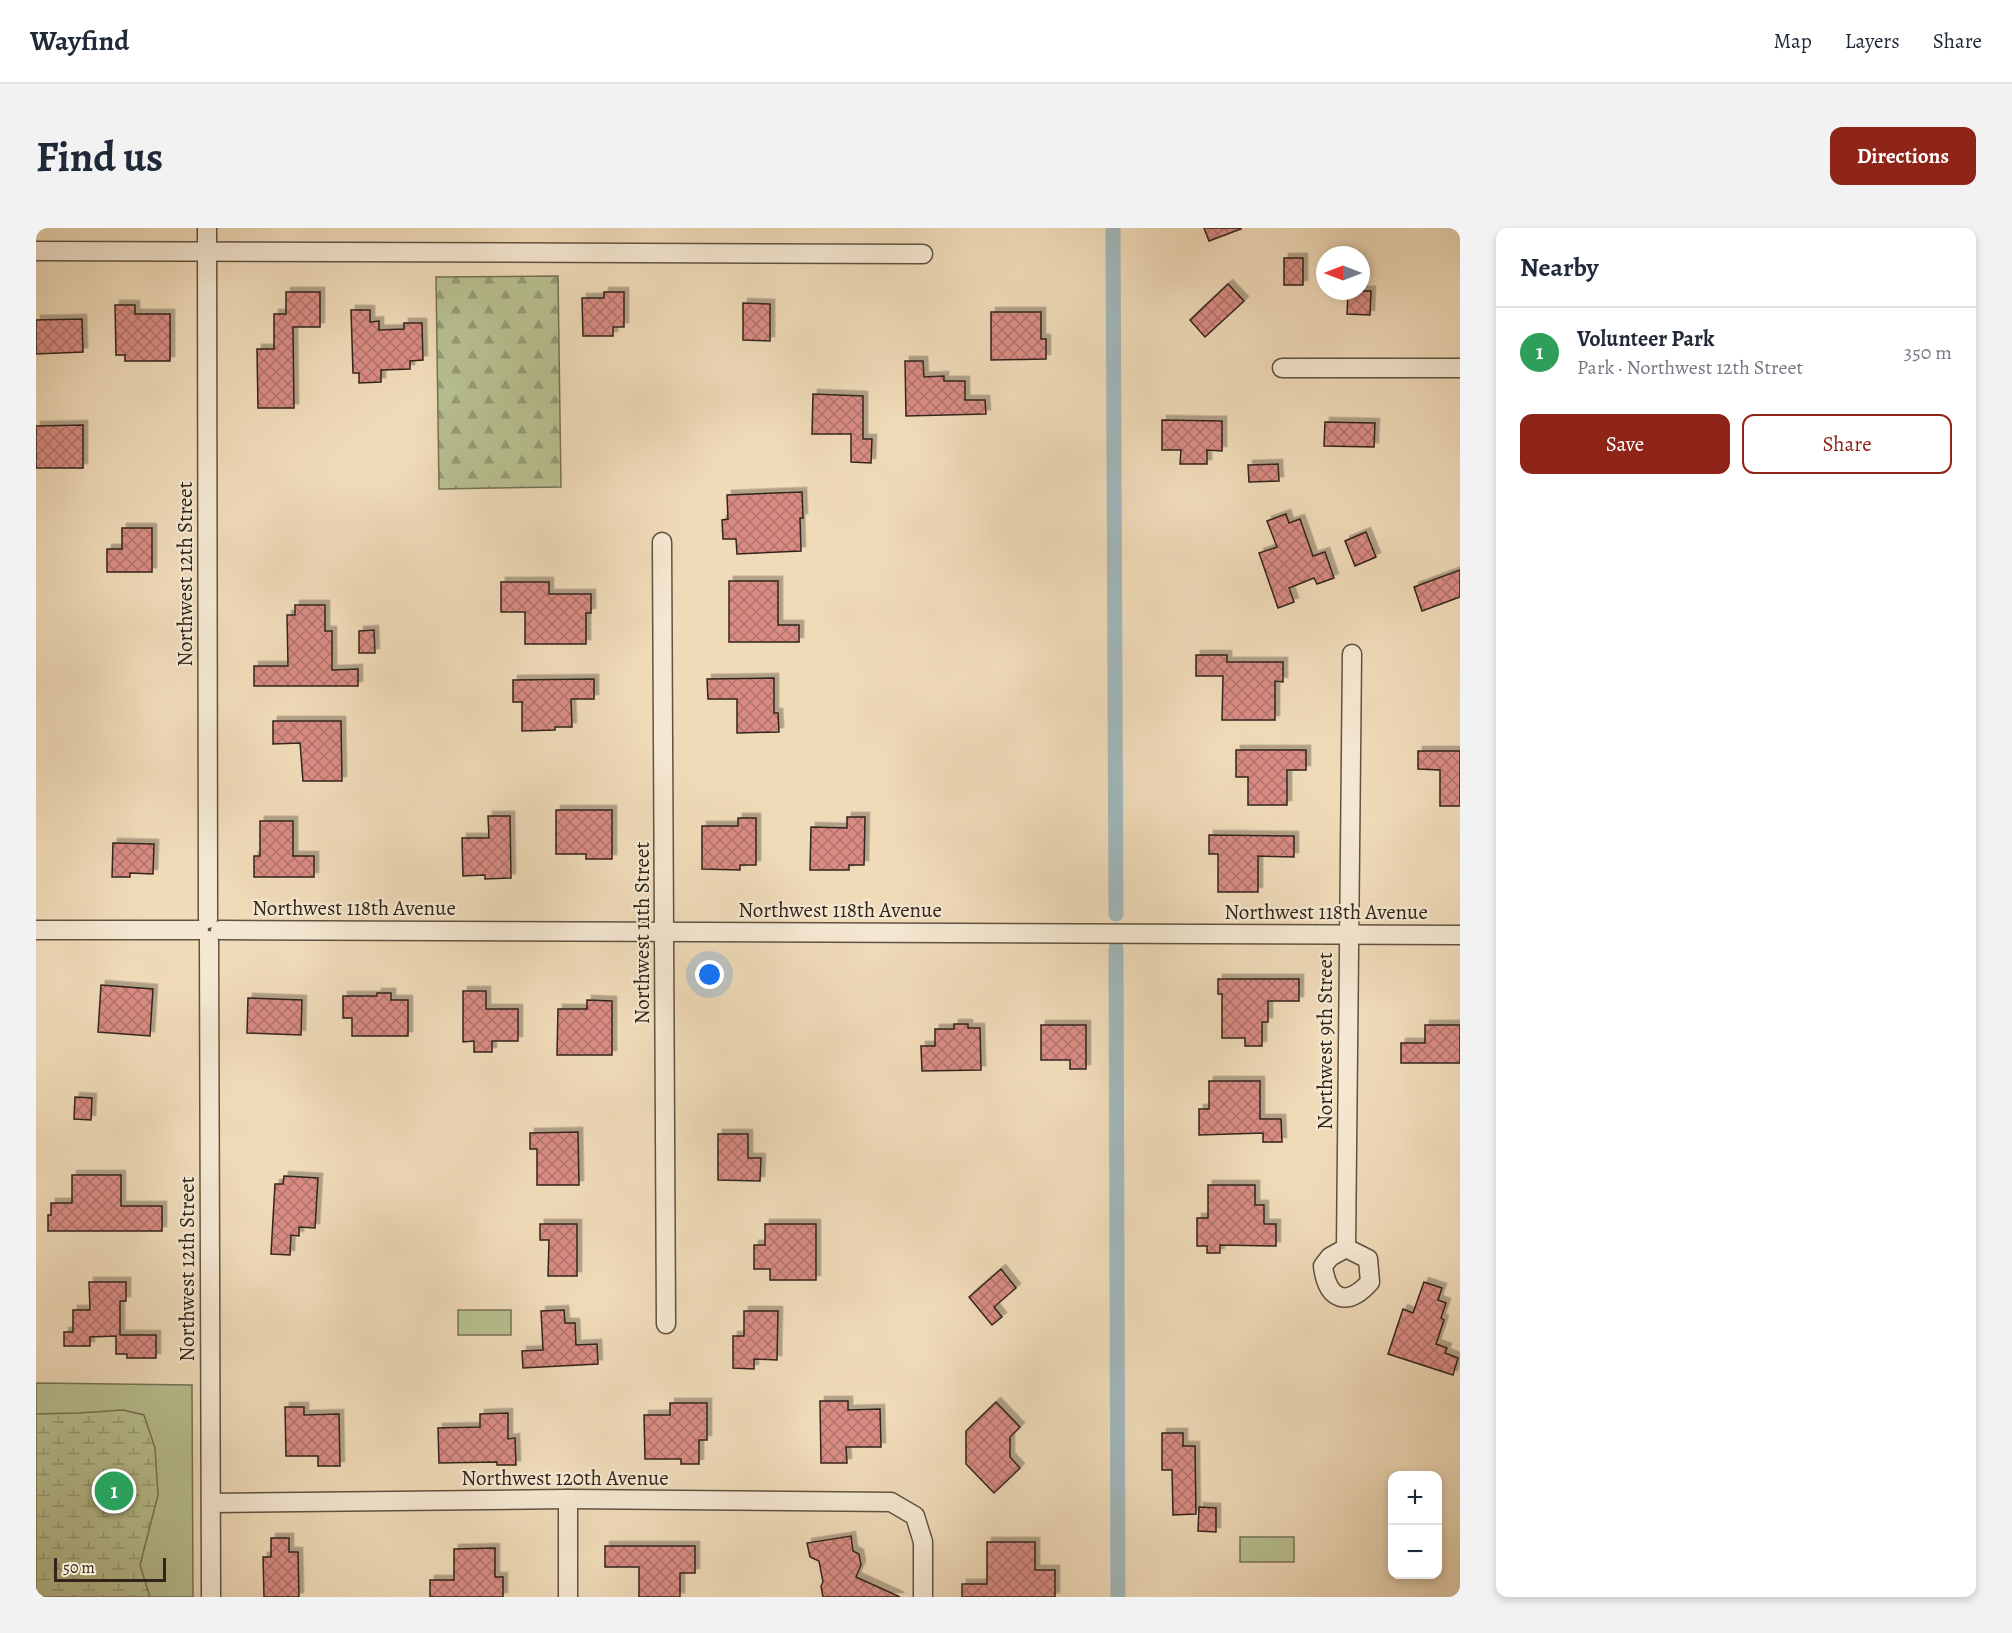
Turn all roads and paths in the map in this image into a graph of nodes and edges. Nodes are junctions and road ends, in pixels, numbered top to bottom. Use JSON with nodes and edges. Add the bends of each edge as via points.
{"nodes":[{"id":1,"x":207,"y":228,"type":"edge"},
{"id":2,"x":36,"y":251,"type":"edge"},
{"id":3,"x":207,"y":252,"type":"junction"},
{"id":4,"x":923,"y":254,"type":"dead end"},
{"id":5,"x":1282,"y":368,"type":"dead end"},
{"id":6,"x":1460,"y":368,"type":"edge"},
{"id":7,"x":662,"y":542,"type":"dead end"},
{"id":8,"x":1352,"y":654,"type":"dead end"},
{"id":9,"x":36,"y":930,"type":"edge"},
{"id":10,"x":209,"y":930,"type":"junction"},
{"id":11,"x":664,"y":932,"type":"junction"},
{"id":12,"x":1348,"y":935,"type":"junction"},
{"id":13,"x":1460,"y":935,"type":"edge"},
{"id":14,"x":1346,"y":1248,"type":"dead end"},
{"id":15,"x":666,"y":1324,"type":"dead end"},
{"id":16,"x":568,"y":1499,"type":"junction"},
{"id":17,"x":211,"y":1503,"type":"junction"},
{"id":18,"x":211,"y":1597,"type":"edge"},
{"id":19,"x":568,"y":1597,"type":"edge"},
{"id":20,"x":923,"y":1597,"type":"edge"}],
"edges":[{"from":1,"to":3,"type":"street","name":"Northwest 12th Street"},
{"from":2,"to":3,"type":"street"},
{"from":3,"to":4,"type":"street"},
{"from":3,"to":10,"type":"street","name":"Northwest 12th Street"},
{"from":5,"to":6,"type":"street"},
{"from":7,"to":11,"type":"street","name":"Northwest 11th Street"},
{"from":8,"to":12,"type":"street","name":"Northwest 9th Street"},
{"from":9,"to":10,"type":"street","name":"Northwest 118th Avenue"},
{"from":10,"to":11,"type":"street","name":"Northwest 118th Avenue"},
{"from":10,"to":17,"type":"street","name":"Northwest 12th Street"},
{"from":11,"to":12,"type":"street","name":"Northwest 118th Avenue"},
{"from":11,"to":15,"type":"street","name":"Northwest 11th Street"},
{"from":12,"to":13,"type":"street","name":"Northwest 118th Avenue"},
{"from":12,"to":14,"type":"street","name":"Northwest 9th Street"},
{"from":16,"to":17,"type":"street","name":"Northwest 120th Avenue"},
{"from":16,"to":19,"type":"street"},
{"from":16,"to":20,"type":"street","name":"Northwest 120th Avenue","via":[[891,1502],[915,1516],[923,1542]]},
{"from":17,"to":18,"type":"street","name":"Northwest 12th Street"}]}
